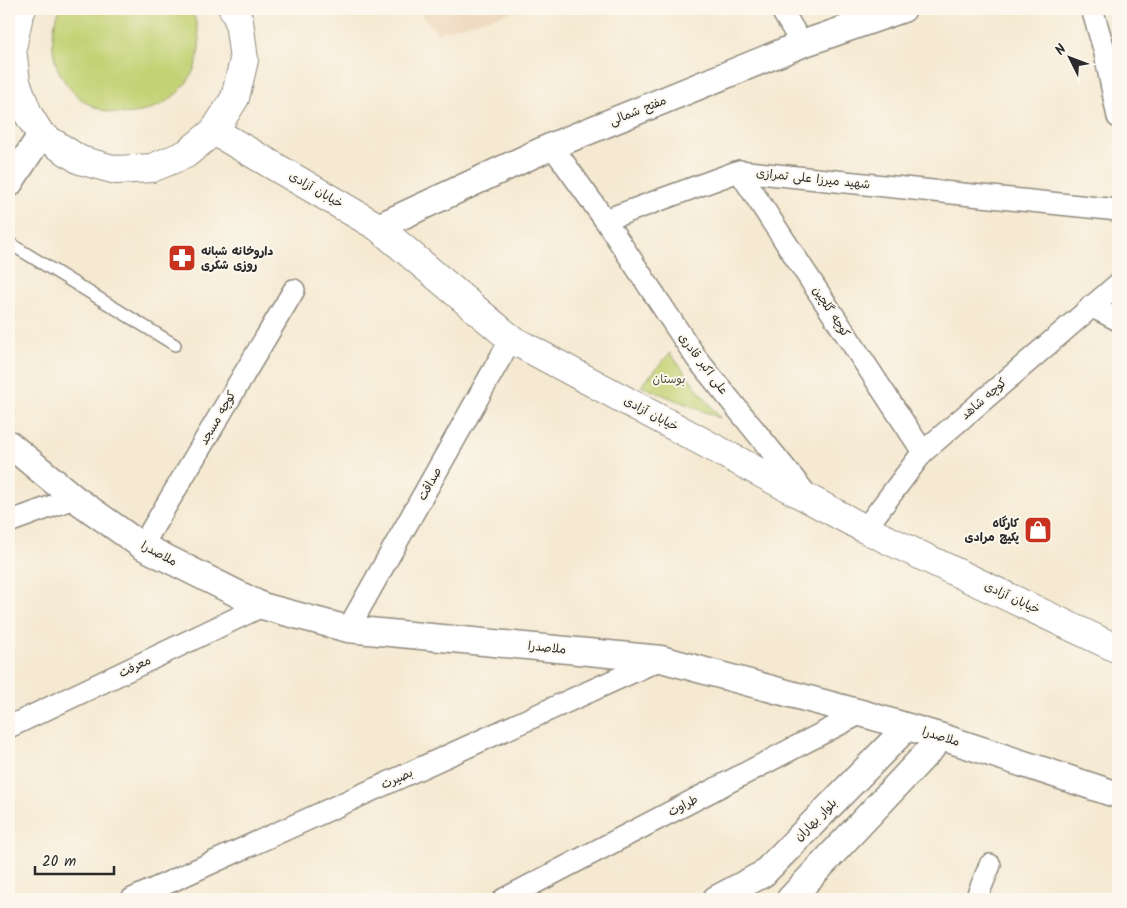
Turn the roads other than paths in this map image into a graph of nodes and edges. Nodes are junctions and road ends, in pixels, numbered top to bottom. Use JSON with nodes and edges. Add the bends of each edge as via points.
{"nodes":[{"id":1,"x":233,"y":9,"type":"edge"},
{"id":2,"x":781,"y":9,"type":"edge"},
{"id":3,"x":903,"y":9,"type":"edge"},
{"id":4,"x":1092,"y":9,"type":"edge"},
{"id":5,"x":17,"y":11,"type":"edge"},
{"id":6,"x":802,"y":44,"type":"junction"},
{"id":7,"x":1111,"y":47,"type":"edge"},
{"id":8,"x":1118,"y":117,"type":"edge"},
{"id":9,"x":214,"y":131,"type":"junction"},
{"id":10,"x":41,"y":135,"type":"junction"},
{"id":11,"x":552,"y":146,"type":"junction"},
{"id":12,"x":738,"y":171,"type":"junction"},
{"id":13,"x":9,"y":184,"type":"edge"},
{"id":14,"x":1118,"y":210,"type":"edge"},
{"id":15,"x":605,"y":220,"type":"junction"},
{"id":16,"x":378,"y":226,"type":"junction"},
{"id":17,"x":9,"y":243,"type":"edge"},
{"id":18,"x":1118,"y":284,"type":"edge"},
{"id":19,"x":294,"y":290,"type":"dead end"},
{"id":20,"x":1091,"y":306,"type":"junction"},
{"id":21,"x":1118,"y":320,"type":"edge"},
{"id":22,"x":512,"y":339,"type":"junction"},
{"id":23,"x":175,"y":345,"type":"dead end"},
{"id":24,"x":9,"y":444,"type":"edge"},
{"id":25,"x":923,"y":452,"type":"junction"},
{"id":26,"x":74,"y":498,"type":"junction"},
{"id":27,"x":812,"y":501,"type":"junction"},
{"id":28,"x":9,"y":522,"type":"edge"},
{"id":29,"x":865,"y":529,"type":"junction"},
{"id":30,"x":142,"y":546,"type":"junction"},
{"id":31,"x":262,"y":606,"type":"junction"},
{"id":32,"x":348,"y":629,"type":"junction"},
{"id":33,"x":1118,"y":649,"type":"edge"},
{"id":34,"x":661,"y":660,"type":"junction"},
{"id":35,"x":862,"y":713,"type":"junction"},
{"id":36,"x":9,"y":727,"type":"edge"},
{"id":37,"x":907,"y":727,"type":"junction"},
{"id":38,"x":942,"y":737,"type":"junction"},
{"id":39,"x":1118,"y":795,"type":"edge"},
{"id":40,"x":990,"y":865,"type":"dead end"},
{"id":41,"x":132,"y":899,"type":"edge"},
{"id":42,"x":504,"y":899,"type":"edge"},
{"id":43,"x":716,"y":899,"type":"edge"},
{"id":44,"x":790,"y":899,"type":"edge"},
{"id":45,"x":976,"y":899,"type":"edge"}],
"edges":[{"from":1,"to":9,"type":"main road","via":[[239,21],[244,60],[235,98]]},
{"from":2,"to":6,"type":"street"},
{"from":3,"to":6,"type":"street","name":"مفتح شمالی"},
{"from":4,"to":7,"type":"street"},
{"from":5,"to":10,"type":"main road","via":[[12,48],[16,82],[28,114]]},
{"from":6,"to":11,"type":"street","name":"مفتح شمالی"},
{"from":7,"to":8,"type":"street"},
{"from":9,"to":10,"type":"main road","via":[[178,158],[152,168],[116,170],[80,160]]},
{"from":9,"to":16,"type":"main road","name":"خیابان آزادی"},
{"from":10,"to":13,"type":"street"},
{"from":11,"to":15,"type":"street"},
{"from":11,"to":16,"type":"street","name":"مفتح شمالی"},
{"from":12,"to":14,"type":"street","name":"شهید میرزا علی تمرازی"},
{"from":12,"to":15,"type":"street","name":"شهید میرزا علی تمرازی"},
{"from":12,"to":25,"type":"street","name":"کوچه گلچین"},
{"from":15,"to":27,"type":"street","name":"علی اکبر قادری","via":[[697,359]]},
{"from":16,"to":22,"type":"main road","name":"خیابان آزادی"},
{"from":17,"to":23,"type":"lane"},
{"from":18,"to":20,"type":"street","name":"کوچه شاهد"},
{"from":19,"to":30,"type":"street","name":"کوچه مسجد"},
{"from":20,"to":21,"type":"street"},
{"from":20,"to":25,"type":"street","name":"کوچه شاهد"},
{"from":22,"to":27,"type":"main road","name":"خیابان آزادی"},
{"from":22,"to":32,"type":"street","name":"صداقت"},
{"from":24,"to":26,"type":"street","name":"ملاصدرا"},
{"from":25,"to":29,"type":"street","name":"کوچه شاهد"},
{"from":26,"to":28,"type":"street"},
{"from":26,"to":30,"type":"street","name":"ملاصدرا"},
{"from":27,"to":29,"type":"main road","name":"خیابان آزادی"},
{"from":29,"to":33,"type":"main road","name":"خیابان آزادی"},
{"from":30,"to":31,"type":"street","name":"ملاصدرا"},
{"from":31,"to":32,"type":"street","name":"ملاصدرا"},
{"from":31,"to":36,"type":"street","name":"معرفت"},
{"from":32,"to":34,"type":"street","name":"ملاصدرا"},
{"from":34,"to":35,"type":"street","name":"ملاصدرا"},
{"from":34,"to":41,"type":"street","name":"بصیرت"},
{"from":35,"to":37,"type":"street","name":"ملاصدرا"},
{"from":35,"to":42,"type":"street","name":"طراوت"},
{"from":37,"to":38,"type":"street","name":"ملاصدرا"},
{"from":37,"to":43,"type":"street","name":"بلوار بهاران","via":[[763,874]]},
{"from":38,"to":39,"type":"street","name":"ملاصدرا"},
{"from":38,"to":44,"type":"street"},
{"from":40,"to":45,"type":"street"}]}
